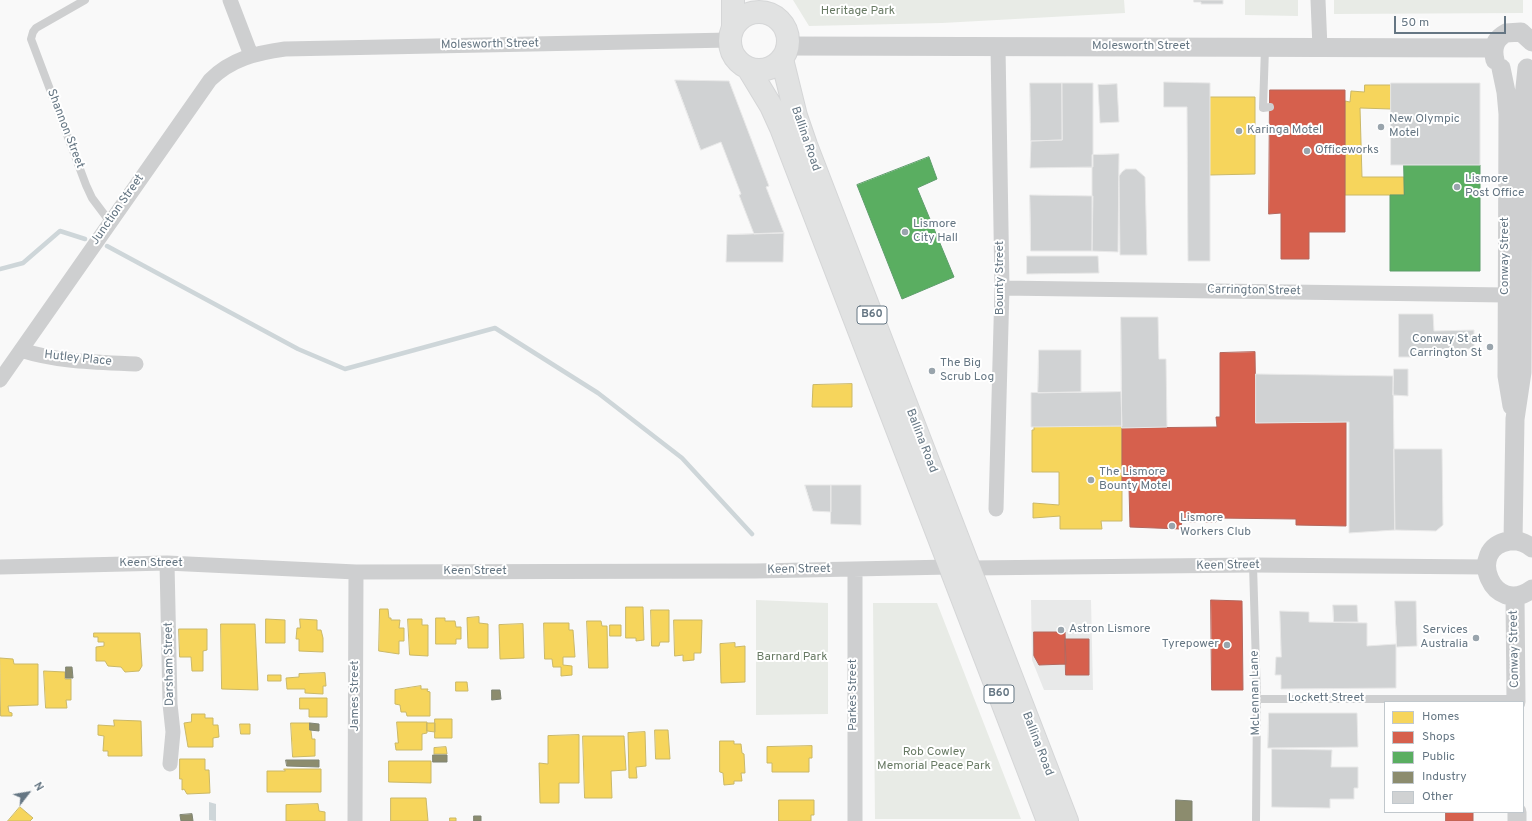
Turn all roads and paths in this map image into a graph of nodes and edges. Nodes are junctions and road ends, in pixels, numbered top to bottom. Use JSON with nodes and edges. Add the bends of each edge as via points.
{"nodes":[{"id":1,"x":85,"y":0,"type":"edge"},
{"id":2,"x":230,"y":0,"type":"edge"},
{"id":3,"x":732,"y":0,"type":"edge"},
{"id":4,"x":1318,"y":0,"type":"edge"},
{"id":5,"x":764,"y":7,"type":"edge"},
{"id":6,"x":731,"y":34,"type":"junction"},
{"id":7,"x":1530,"y":37,"type":"edge"},
{"id":8,"x":998,"y":47,"type":"junction"},
{"id":9,"x":1265,"y":48,"type":"junction"},
{"id":10,"x":1320,"y":48,"type":"junction"},
{"id":11,"x":1494,"y":48,"type":"junction"},
{"id":12,"x":785,"y":52,"type":"junction"},
{"id":13,"x":251,"y":55,"type":"junction"},
{"id":14,"x":1530,"y":65,"type":"edge"},
{"id":15,"x":748,"y":68,"type":"junction"},
{"id":16,"x":1501,"y":68,"type":"junction"},
{"id":17,"x":1270,"y":107,"type":"dead end"},
{"id":18,"x":1528,"y":152,"type":"edge"},
{"id":19,"x":110,"y":222,"type":"junction"},
{"id":20,"x":1002,"y":288,"type":"junction"},
{"id":21,"x":1520,"y":294,"type":"edge"},
{"id":22,"x":21,"y":350,"type":"junction"},
{"id":23,"x":136,"y":364,"type":"dead end"},
{"id":24,"x":0,"y":380,"type":"edge"},
{"id":25,"x":1515,"y":419,"type":"junction"},
{"id":26,"x":996,"y":510,"type":"dead end"},
{"id":27,"x":1513,"y":540,"type":"junction"},
{"id":28,"x":1532,"y":548,"type":"edge"},
{"id":29,"x":167,"y":563,"type":"junction"},
{"id":30,"x":1253,"y":565,"type":"junction"},
{"id":31,"x":0,"y":567,"type":"edge"},
{"id":32,"x":1486,"y":567,"type":"junction"},
{"id":33,"x":960,"y":568,"type":"junction"},
{"id":34,"x":855,"y":569,"type":"junction"},
{"id":35,"x":356,"y":572,"type":"junction"},
{"id":36,"x":1524,"y":592,"type":"edge"},
{"id":37,"x":1257,"y":700,"type":"junction"},
{"id":38,"x":1516,"y":700,"type":"edge"},
{"id":39,"x":170,"y":764,"type":"dead end"},
{"id":40,"x":355,"y":821,"type":"edge"},
{"id":41,"x":855,"y":821,"type":"edge"},
{"id":42,"x":1048,"y":821,"type":"edge"},
{"id":43,"x":1067,"y":821,"type":"edge"},
{"id":44,"x":1256,"y":821,"type":"edge"}],
"edges":[{"from":1,"to":19,"type":"lane","name":"Shannon Street","via":[[42,24],[33,32],[33,45],[86,185],[92,198]]},
{"from":2,"to":13,"type":"street"},
{"from":3,"to":6,"type":"main road","number":"B60"},
{"from":4,"to":10,"type":"street"},
{"from":5,"to":6,"type":"main road","number":"B60","via":[[761,12],[745,15]]},
{"from":5,"to":12,"type":"main road","number":"B60","via":[[784,27],[788,38]]},
{"from":6,"to":13,"type":"street","name":"Molesworth Street","via":[[284,50]]},
{"from":6,"to":15,"type":"main road","number":"B60","via":[[734,57]]},
{"from":7,"to":11,"type":"street","via":[[1516,31],[1506,33],[1498,39]]},
{"from":8,"to":9,"type":"street","name":"Molesworth Street"},
{"from":8,"to":12,"type":"street","name":"Molesworth Street"},
{"from":8,"to":20,"type":"street","name":"Bounty Street"},
{"from":9,"to":10,"type":"street","name":"Molesworth Street"},
{"from":9,"to":17,"type":"lane","via":[[1263,108]]},
{"from":10,"to":11,"type":"street","name":"Molesworth Street"},
{"from":11,"to":16,"type":"street","name":"Conway Street","via":[[1495,59]]},
{"from":12,"to":15,"type":"main road","via":[[770,68]]},
{"from":12,"to":33,"type":"main road","name":"Ballina Road","number":"B60","via":[[796,116]]},
{"from":13,"to":19,"type":"street","name":"Junction Street","via":[[226,66],[210,80]]},
{"from":14,"to":16,"type":"street","via":[[1514,72]]},
{"from":14,"to":18,"type":"street","name":"Conway Street","via":[[1523,107]]},
{"from":15,"to":33,"type":"main road","name":"Ballina Road","number":"B60","via":[[781,128]]},
{"from":16,"to":21,"type":"street","name":"Conway Street","via":[[1508,114]]},
{"from":18,"to":21,"type":"street","name":"Conway Street"},
{"from":19,"to":22,"type":"street","name":"Junction Street"},
{"from":20,"to":21,"type":"street","name":"Carrington Street"},
{"from":20,"to":26,"type":"street","name":"Bounty Street"},
{"from":21,"to":25,"type":"street","name":"Conway Street","via":[[1522,372]]},
{"from":21,"to":25,"type":"street","name":"Conway Street","via":[[1507,376]]},
{"from":22,"to":23,"type":"street","name":"Hutley Place","via":[[62,360]]},
{"from":22,"to":24,"type":"street","name":"Junction Street"},
{"from":25,"to":27,"type":"street","name":"Conway Street"},
{"from":27,"to":28,"type":"street"},
{"from":27,"to":32,"type":"street","via":[[1498,546],[1492,552]]},
{"from":29,"to":31,"type":"street","name":"Keen Street"},
{"from":29,"to":35,"type":"street","name":"Keen Street"},
{"from":29,"to":39,"type":"street","name":"Darsham Street","via":[[172,732]]},
{"from":30,"to":32,"type":"street","name":"Keen Street"},
{"from":30,"to":33,"type":"street","name":"Keen Street"},
{"from":30,"to":37,"type":"lane","name":"McLennan Lane"},
{"from":32,"to":36,"type":"street","via":[[1491,584],[1498,591],[1506,595]]},
{"from":33,"to":34,"type":"street","name":"Keen Street"},
{"from":33,"to":42,"type":"main road","name":"Ballina Road","number":"B60"},
{"from":33,"to":43,"type":"main road","name":"Ballina Road","number":"B60"},
{"from":34,"to":35,"type":"street","name":"Keen Street"},
{"from":34,"to":41,"type":"street","name":"Parkes Street"},
{"from":35,"to":40,"type":"street","name":"James Street"},
{"from":36,"to":38,"type":"street","name":"Conway Street"},
{"from":37,"to":38,"type":"lane","name":"Lockett Street"},
{"from":37,"to":44,"type":"lane","name":"McLennan Lane"}]}
